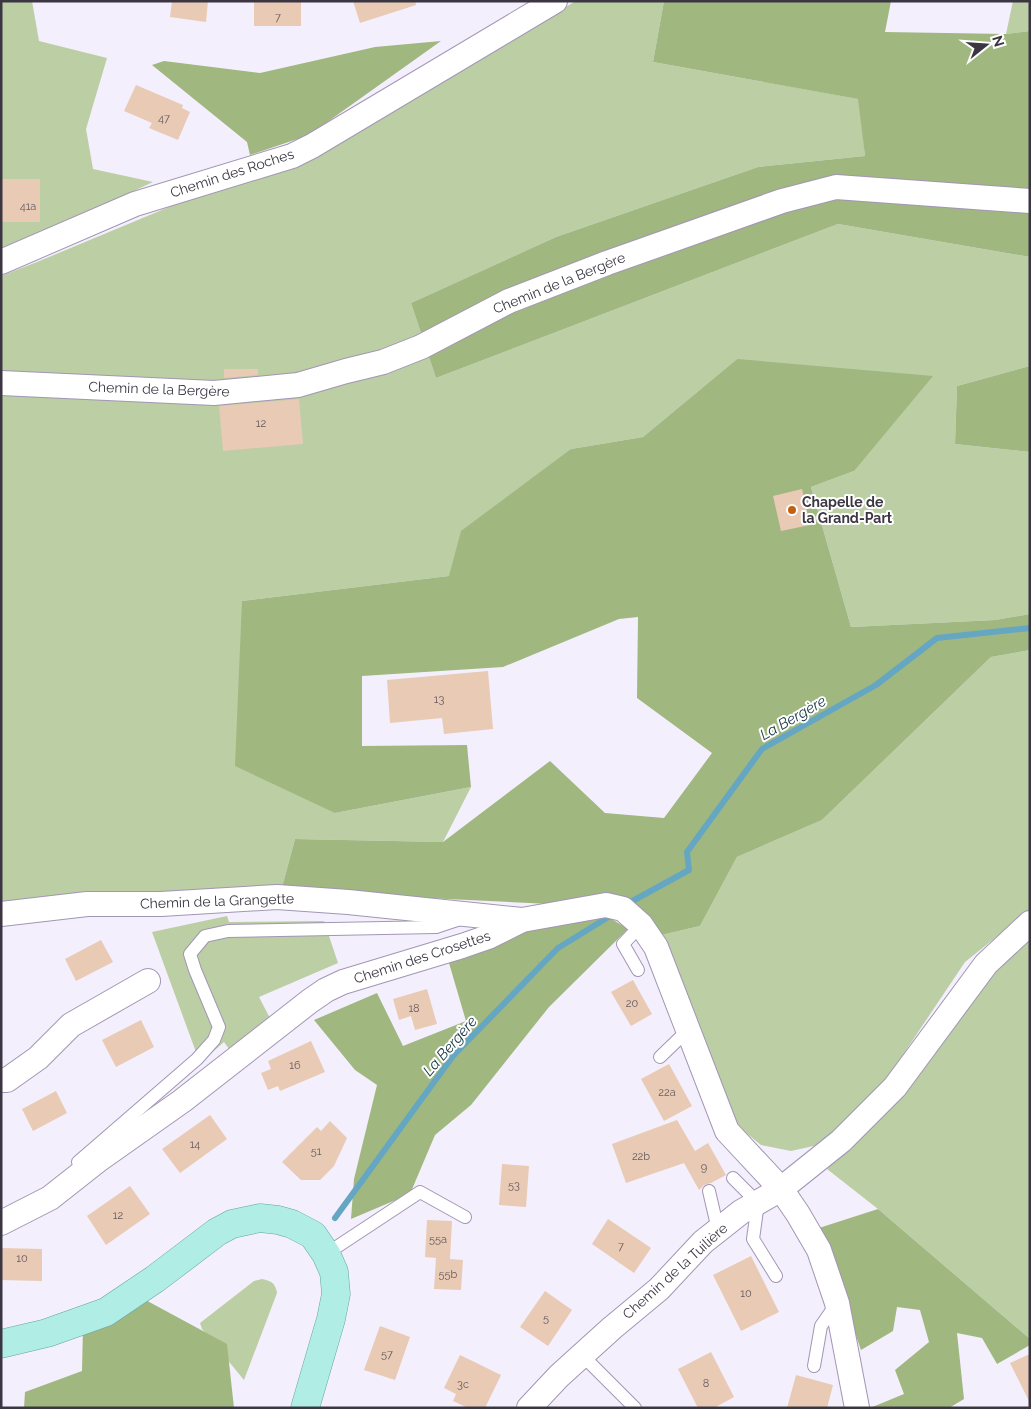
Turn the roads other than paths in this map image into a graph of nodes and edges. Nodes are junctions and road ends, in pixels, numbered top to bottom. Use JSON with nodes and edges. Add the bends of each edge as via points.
{"nodes":[{"id":1,"x":555,"y":1,"type":"edge"},
{"id":2,"x":1030,"y":201,"type":"edge"},
{"id":3,"x":1,"y":262,"type":"edge"},
{"id":4,"x":1,"y":383,"type":"edge"},
{"id":5,"x":1,"y":914,"type":"edge"},
{"id":6,"x":474,"y":914,"type":"junction"},
{"id":7,"x":522,"y":920,"type":"junction"},
{"id":8,"x":1030,"y":923,"type":"edge"},
{"id":9,"x":641,"y":925,"type":"junction"},
{"id":10,"x":638,"y":970,"type":"dead end"},
{"id":11,"x":148,"y":981,"type":"dead end"},
{"id":12,"x":688,"y":1030,"type":"junction"},
{"id":13,"x":660,"y":1057,"type":"dead end"},
{"id":14,"x":1,"y":1080,"type":"edge"},
{"id":15,"x":733,"y":1178,"type":"dead end"},
{"id":16,"x":65,"y":1186,"type":"junction"},
{"id":17,"x":781,"y":1189,"type":"junction"},
{"id":18,"x":709,"y":1191,"type":"dead end"},
{"id":19,"x":758,"y":1203,"type":"junction"},
{"id":20,"x":465,"y":1216,"type":"dead end"},
{"id":21,"x":1,"y":1223,"type":"edge"},
{"id":22,"x":718,"y":1230,"type":"junction"},
{"id":23,"x":326,"y":1254,"type":"junction"},
{"id":24,"x":776,"y":1276,"type":"dead end"},
{"id":25,"x":837,"y":1303,"type":"junction"},
{"id":26,"x":1,"y":1344,"type":"edge"},
{"id":27,"x":582,"y":1355,"type":"junction"},
{"id":28,"x":814,"y":1366,"type":"dead end"},
{"id":29,"x":305,"y":1408,"type":"edge"},
{"id":30,"x":529,"y":1408,"type":"edge"},
{"id":31,"x":635,"y":1408,"type":"edge"},
{"id":32,"x":858,"y":1408,"type":"edge"}],
"edges":[{"from":1,"to":3,"type":"street","name":"Chemin des Roches","via":[[292,156],[135,204]]},
{"from":2,"to":4,"type":"street","name":"Chemin de la Bergère","via":[[836,187],[782,201],[616,259],[509,301],[421,347],[382,362],[298,386],[214,393]]},
{"from":5,"to":6,"type":"street","name":"Chemin de la Grangette","via":[[87,904],[161,904],[277,897]]},
{"from":6,"to":7,"type":"street","name":"Chemin de la Grangette"},
{"from":6,"to":16,"type":"lane","via":[[436,927],[228,931],[205,936],[190,954],[219,1027],[214,1040],[197,1059],[66,1172]]},
{"from":7,"to":9,"type":"street","name":"Chemin des Crosettes","via":[[606,905],[623,909]]},
{"from":7,"to":16,"type":"street","name":"Chemin des Crosettes","via":[[488,937],[326,990],[182,1102]]},
{"from":8,"to":17,"type":"street","name":"Chemin de la Tuilière","via":[[986,964],[895,1087],[841,1141]]},
{"from":9,"to":10,"type":"lane","via":[[623,944]]},
{"from":9,"to":12,"type":"street","name":"Chemin des Crosettes","via":[[656,946]]},
{"from":11,"to":14,"type":"street","via":[[71,1025],[38,1058],[7,1080]]},
{"from":12,"to":13,"type":"lane"},
{"from":12,"to":17,"type":"street","name":"Chemin des Crosettes","via":[[727,1131]]},
{"from":15,"to":19,"type":"lane"},
{"from":16,"to":21,"type":"street","name":"Chemin des Crosettes","via":[[50,1198]]},
{"from":17,"to":19,"type":"street","name":"Chemin de la Tuilière"},
{"from":17,"to":25,"type":"street","name":"Chemin des Crosettes","via":[[819,1250]]},
{"from":18,"to":22,"type":"lane"},
{"from":19,"to":22,"type":"street","name":"Chemin de la Tuilière"},
{"from":19,"to":24,"type":"lane","via":[[753,1239]]},
{"from":20,"to":23,"type":"lane","via":[[420,1192]]},
{"from":22,"to":27,"type":"street","name":"Chemin de la Tuilière","via":[[659,1289]]},
{"from":23,"to":26,"type":"main road","via":[[313,1235],[292,1224],[260,1218],[237,1222],[217,1232],[106,1312],[47,1334]]},
{"from":23,"to":29,"type":"main road","via":[[334,1272],[336,1294]]},
{"from":25,"to":28,"type":"lane","via":[[821,1326]]},
{"from":25,"to":32,"type":"street","name":"Chemin des Crosettes"},
{"from":27,"to":30,"type":"street","name":"Chemin de la Tuilière"},
{"from":27,"to":31,"type":"lane"}]}
